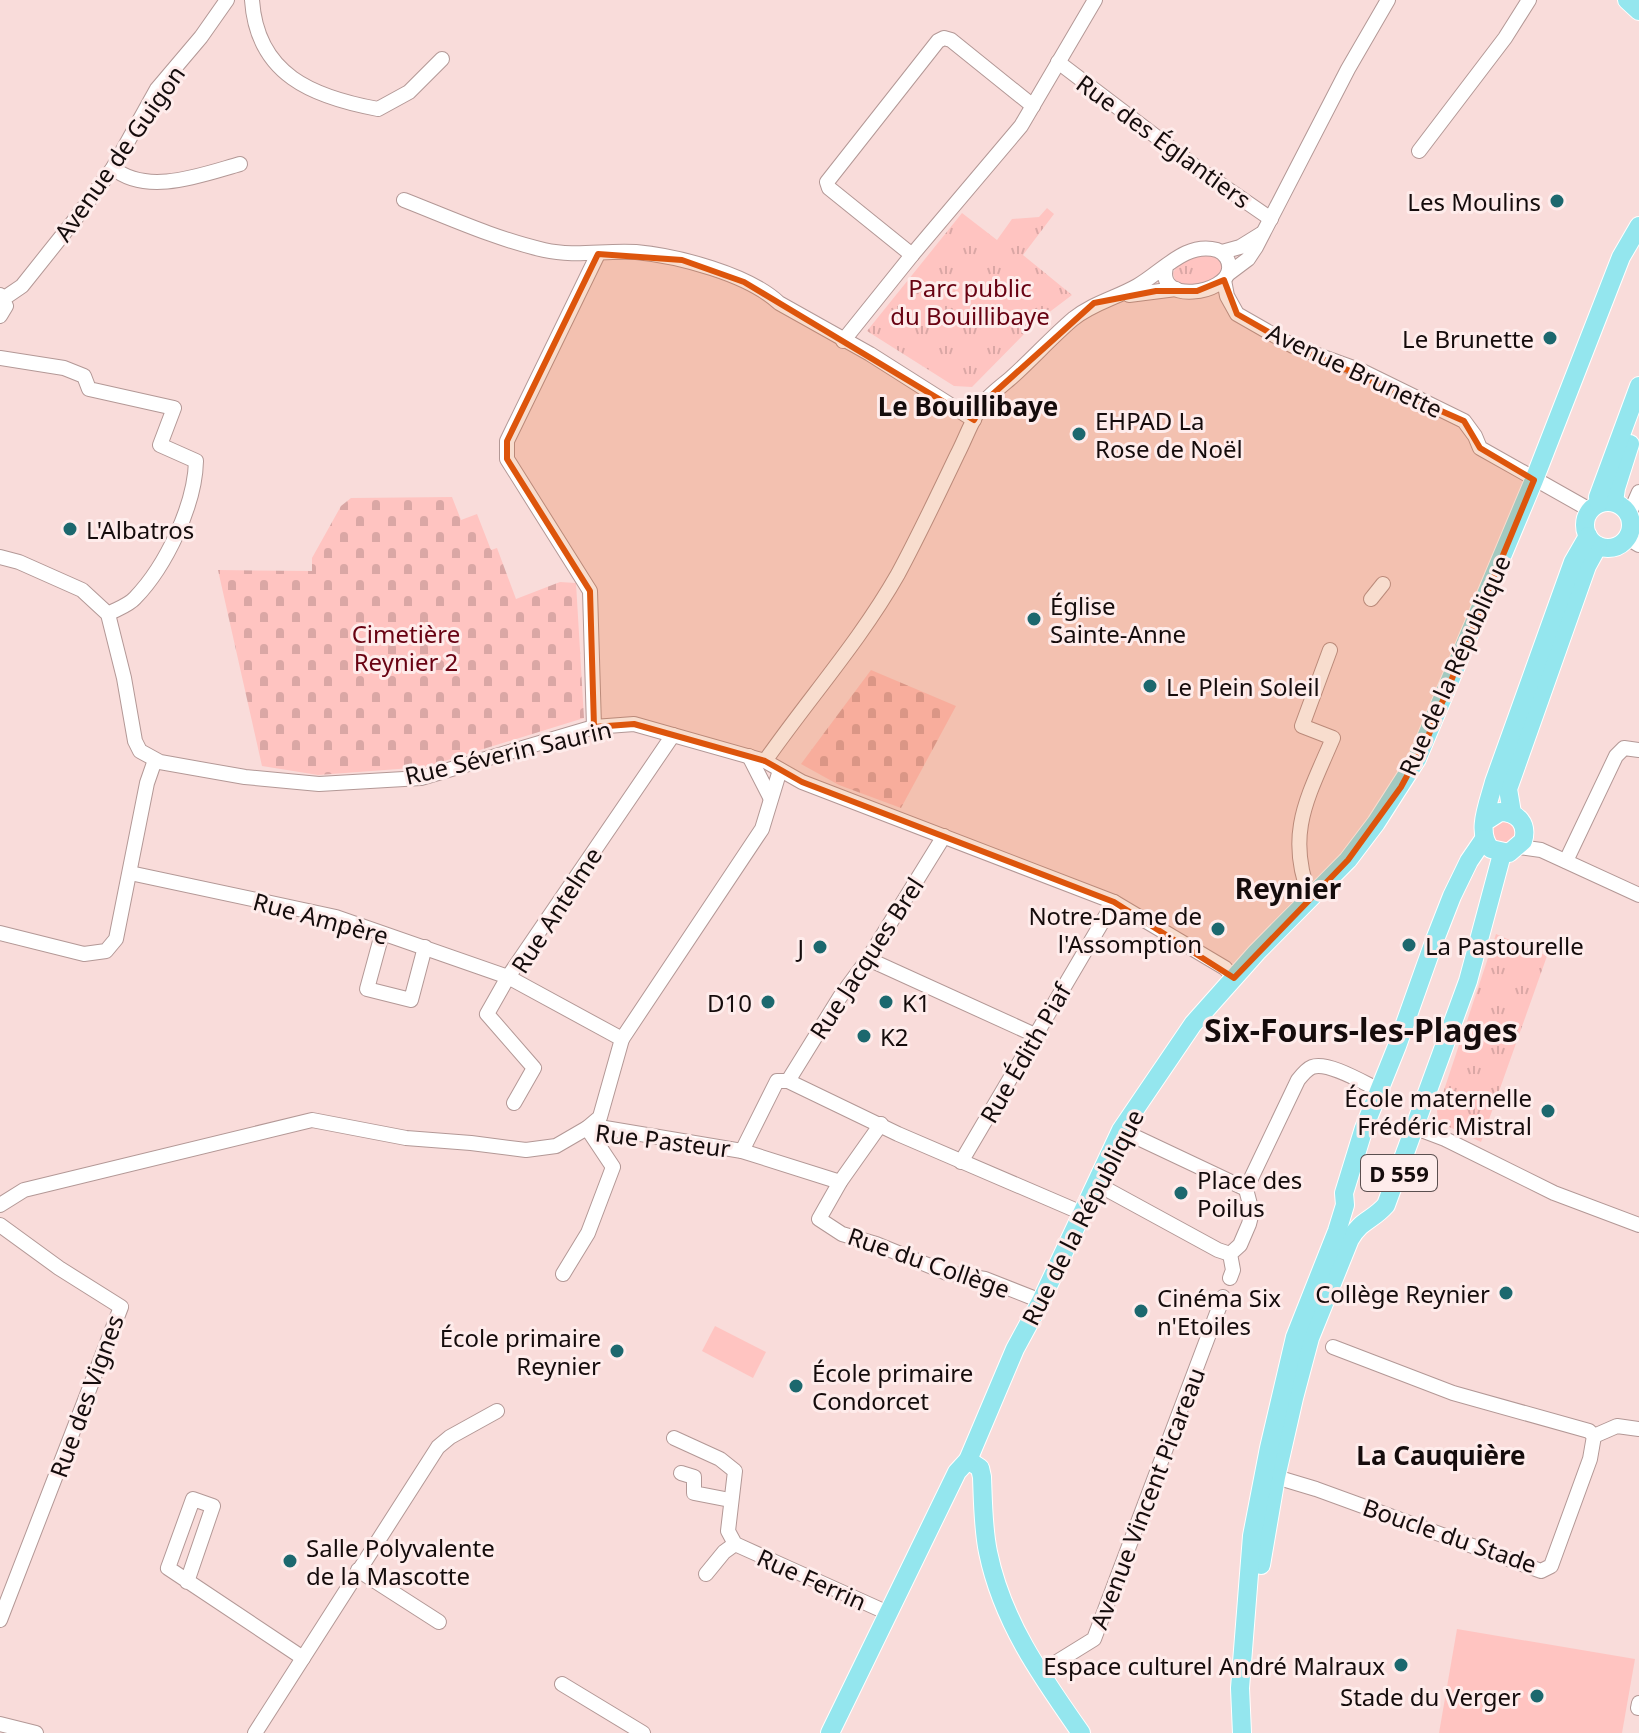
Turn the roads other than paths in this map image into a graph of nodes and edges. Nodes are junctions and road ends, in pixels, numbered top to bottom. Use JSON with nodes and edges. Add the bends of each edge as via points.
{"nodes":[{"id":1,"x":227,"y":0,"type":"edge"},
{"id":2,"x":252,"y":0,"type":"edge"},
{"id":3,"x":1095,"y":0,"type":"edge"},
{"id":4,"x":1388,"y":0,"type":"edge"},
{"id":5,"x":1529,"y":0,"type":"edge"},
{"id":6,"x":1627,"y":0,"type":"edge"},
{"id":7,"x":1639,"y":11,"type":"edge"},
{"id":8,"x":442,"y":59,"type":"dead end"},
{"id":9,"x":1058,"y":62,"type":"junction"},
{"id":10,"x":1033,"y":106,"type":"junction"},
{"id":11,"x":1419,"y":151,"type":"dead end"},
{"id":12,"x":240,"y":164,"type":"dead end"},
{"id":13,"x":113,"y":168,"type":"junction"},
{"id":14,"x":404,"y":200,"type":"dead end"},
{"id":15,"x":1267,"y":225,"type":"junction"},
{"id":16,"x":1639,"y":226,"type":"edge"},
{"id":17,"x":1222,"y":252,"type":"junction"},
{"id":18,"x":598,"y":254,"type":"junction"},
{"id":19,"x":912,"y":255,"type":"junction"},
{"id":20,"x":1166,"y":267,"type":"junction"},
{"id":21,"x":1226,"y":277,"type":"junction"},
{"id":22,"x":1176,"y":289,"type":"junction"},
{"id":23,"x":2,"y":297,"type":"edge"},
{"id":24,"x":1117,"y":297,"type":"junction"},
{"id":25,"x":0,"y":316,"type":"edge"},
{"id":26,"x":843,"y":341,"type":"junction"},
{"id":27,"x":0,"y":358,"type":"edge"},
{"id":28,"x":1639,"y":386,"type":"edge"},
{"id":29,"x":974,"y":420,"type":"junction"},
{"id":30,"x":1639,"y":420,"type":"edge"},
{"id":31,"x":1534,"y":480,"type":"junction"},
{"id":32,"x":1639,"y":492,"type":"edge"},
{"id":33,"x":1607,"y":507,"type":"junction"},
{"id":34,"x":1593,"y":541,"type":"junction"},
{"id":35,"x":1633,"y":542,"type":"edge"},
{"id":36,"x":0,"y":557,"type":"edge"},
{"id":37,"x":1383,"y":584,"type":"dead end"},
{"id":38,"x":1371,"y":599,"type":"dead end"},
{"id":39,"x":108,"y":614,"type":"junction"},
{"id":40,"x":1330,"y":650,"type":"dead end"},
{"id":41,"x":594,"y":727,"type":"junction"},
{"id":42,"x":673,"y":735,"type":"junction"},
{"id":43,"x":1639,"y":750,"type":"edge"},
{"id":44,"x":749,"y":756,"type":"junction"},
{"id":45,"x":155,"y":760,"type":"junction"},
{"id":46,"x":765,"y":761,"type":"junction"},
{"id":47,"x":780,"y":770,"type":"junction"},
{"id":48,"x":770,"y":797,"type":"junction"},
{"id":49,"x":1512,"y":813,"type":"junction"},
{"id":50,"x":1485,"y":830,"type":"junction"},
{"id":51,"x":944,"y":836,"type":"junction"},
{"id":52,"x":1516,"y":845,"type":"junction"},
{"id":53,"x":1566,"y":861,"type":"junction"},
{"id":54,"x":130,"y":873,"type":"junction"},
{"id":55,"x":1639,"y":895,"type":"edge"},
{"id":56,"x":1310,"y":897,"type":"junction"},
{"id":57,"x":1114,"y":902,"type":"junction"},
{"id":58,"x":0,"y":933,"type":"edge"},
{"id":59,"x":382,"y":934,"type":"junction"},
{"id":60,"x":425,"y":947,"type":"junction"},
{"id":61,"x":868,"y":959,"type":"junction"},
{"id":62,"x":508,"y":977,"type":"junction"},
{"id":63,"x":1234,"y":978,"type":"junction"},
{"id":64,"x":1035,"y":1035,"type":"junction"},
{"id":65,"x":622,"y":1039,"type":"junction"},
{"id":66,"x":788,"y":1081,"type":"junction"},
{"id":67,"x":1379,"y":1090,"type":"junction"},
{"id":68,"x":514,"y":1103,"type":"dead end"},
{"id":69,"x":881,"y":1124,"type":"junction"},
{"id":70,"x":587,"y":1128,"type":"junction"},
{"id":71,"x":1416,"y":1128,"type":"junction"},
{"id":72,"x":1121,"y":1130,"type":"junction"},
{"id":73,"x":742,"y":1151,"type":"junction"},
{"id":74,"x":961,"y":1162,"type":"junction"},
{"id":75,"x":840,"y":1182,"type":"junction"},
{"id":76,"x":1097,"y":1184,"type":"junction"},
{"id":77,"x":1246,"y":1189,"type":"junction"},
{"id":78,"x":0,"y":1205,"type":"edge"},
{"id":79,"x":1345,"y":1205,"type":"junction"},
{"id":80,"x":1082,"y":1213,"type":"junction"},
{"id":81,"x":1366,"y":1219,"type":"junction"},
{"id":82,"x":0,"y":1225,"type":"edge"},
{"id":83,"x":1639,"y":1225,"type":"edge"},
{"id":84,"x":1230,"y":1254,"type":"junction"},
{"id":85,"x":563,"y":1274,"type":"dead end"},
{"id":86,"x":1232,"y":1274,"type":"dead end"},
{"id":87,"x":1223,"y":1297,"type":"dead end"},
{"id":88,"x":1041,"y":1301,"type":"junction"},
{"id":89,"x":1333,"y":1347,"type":"dead end"},
{"id":90,"x":497,"y":1411,"type":"dead end"},
{"id":91,"x":1639,"y":1429,"type":"edge"},
{"id":92,"x":1594,"y":1436,"type":"junction"},
{"id":93,"x":674,"y":1438,"type":"dead end"},
{"id":94,"x":968,"y":1460,"type":"junction"},
{"id":95,"x":681,"y":1473,"type":"dead end"},
{"id":96,"x":1276,"y":1477,"type":"junction"},
{"id":97,"x":730,"y":1500,"type":"junction"},
{"id":98,"x":735,"y":1544,"type":"junction"},
{"id":99,"x":358,"y":1570,"type":"junction"},
{"id":100,"x":706,"y":1574,"type":"dead end"},
{"id":101,"x":187,"y":1582,"type":"junction"},
{"id":102,"x":888,"y":1613,"type":"junction"},
{"id":103,"x":0,"y":1620,"type":"edge"},
{"id":104,"x":439,"y":1622,"type":"dead end"},
{"id":105,"x":303,"y":1658,"type":"junction"},
{"id":106,"x":1039,"y":1673,"type":"junction"},
{"id":107,"x":562,"y":1684,"type":"dead end"},
{"id":108,"x":0,"y":1724,"type":"edge"},
{"id":109,"x":36,"y":1733,"type":"edge"},
{"id":110,"x":255,"y":1733,"type":"edge"},
{"id":111,"x":643,"y":1733,"type":"edge"},
{"id":112,"x":830,"y":1733,"type":"edge"},
{"id":113,"x":1081,"y":1733,"type":"edge"},
{"id":114,"x":1242,"y":1733,"type":"edge"},
{"id":115,"x":1253,"y":1733,"type":"edge"}],
"edges":[{"from":1,"to":13,"type":"street","name":"Avenue de Guigon","via":[[157,89]]},
{"from":2,"to":8,"type":"street","via":[[260,39],[276,63],[294,81],[321,93],[378,109],[409,92]]},
{"from":3,"to":9,"type":"street"},
{"from":4,"to":15,"type":"street"},
{"from":5,"to":11,"type":"street"},
{"from":6,"to":7,"type":"main road"},
{"from":9,"to":10,"type":"street"},
{"from":9,"to":15,"type":"street","name":"Rue des Églantiers"},
{"from":10,"to":19,"type":"street"},
{"from":10,"to":19,"type":"street","via":[[951,40],[938,41],[827,182]]},
{"from":12,"to":13,"type":"street","via":[[155,184]]},
{"from":13,"to":23,"type":"street","name":"Avenue de Guigon","via":[[22,286]]},
{"from":14,"to":18,"type":"street","via":[[528,245],[573,255]]},
{"from":15,"to":17,"type":"street","via":[[1254,240]]},
{"from":15,"to":21,"type":"street","via":[[1248,259]]},
{"from":16,"to":31,"type":"main road","name":"Rue de la République","via":[[1621,257]]},
{"from":17,"to":20,"type":"street","via":[[1199,249]]},
{"from":17,"to":21,"type":"street"},
{"from":18,"to":26,"type":"street","via":[[636,252],[714,270],[772,296]]},
{"from":18,"to":41,"type":"street","via":[[507,441],[507,459],[590,591]]},
{"from":19,"to":26,"type":"street"},
{"from":20,"to":22,"type":"street","via":[[1165,278]]},
{"from":20,"to":24,"type":"street"},
{"from":21,"to":22,"type":"street","via":[[1197,291]]},
{"from":21,"to":31,"type":"street","name":"Avenue Brunette","via":[[1227,296],[1237,314],[1293,346],[1362,371],[1464,421],[1480,448]]},
{"from":22,"to":24,"type":"street"},
{"from":23,"to":25,"type":"street","via":[[6,306]]},
{"from":24,"to":29,"type":"street","via":[[1094,303],[1072,319],[984,402]]},
{"from":26,"to":29,"type":"street"},
{"from":27,"to":39,"type":"street","via":[[64,368],[84,376],[89,389],[174,408],[160,445],[196,461],[186,517],[134,599]]},
{"from":28,"to":33,"type":"main road","via":[[1598,497]]},
{"from":29,"to":46,"type":"street","via":[[897,575],[848,651]]},
{"from":30,"to":33,"type":"main road"},
{"from":31,"to":33,"type":"street","name":"Avenue Brunette"},
{"from":31,"to":56,"type":"main road","name":"Rue de la République","via":[[1417,759],[1348,860]]},
{"from":32,"to":33,"type":"street","via":[[1632,508]]},
{"from":33,"to":34,"type":"main road","via":[[1584,526]]},
{"from":33,"to":35,"type":"main road","via":[[1631,522]]},
{"from":34,"to":35,"type":"main road","via":[[1612,548]]},
{"from":34,"to":49,"type":"main road","via":[[1508,789]]},
{"from":34,"to":50,"type":"main road","number":"D 559","via":[[1573,562],[1494,782]]},
{"from":36,"to":39,"type":"street","via":[[82,590]]},
{"from":37,"to":38,"type":"street"},
{"from":39,"to":45,"type":"street","via":[[135,741]]},
{"from":40,"to":56,"type":"street","via":[[1302,726],[1333,738],[1300,822],[1299,859]]},
{"from":41,"to":42,"type":"street","name":"Rue Séverin Saurin","via":[[634,724]]},
{"from":41,"to":45,"type":"street","name":"Rue Séverin Saurin","via":[[421,778],[319,784]]},
{"from":42,"to":44,"type":"street","name":"Rue Séverin Saurin"},
{"from":42,"to":62,"type":"street","name":"Rue Antelme"},
{"from":43,"to":53,"type":"street","via":[[1624,748],[1616,756]]},
{"from":44,"to":46,"type":"street","name":"Rue Séverin Saurin"},
{"from":44,"to":48,"type":"street"},
{"from":45,"to":54,"type":"street"},
{"from":46,"to":47,"type":"street","name":"Rue Séverin Saurin"},
{"from":47,"to":48,"type":"street"},
{"from":47,"to":51,"type":"street","name":"Rue Séverin Saurin"},
{"from":48,"to":65,"type":"street","via":[[762,829]]},
{"from":49,"to":50,"type":"main road","via":[[1500,812]]},
{"from":49,"to":52,"type":"main road","via":[[1522,821]]},
{"from":50,"to":52,"type":"main road","via":[[1491,849]]},
{"from":50,"to":67,"type":"main road","number":"D 559","via":[[1452,896]]},
{"from":51,"to":57,"type":"street","name":"Rue Séverin Saurin"},
{"from":51,"to":61,"type":"street","name":"Rue Jacques Brel"},
{"from":52,"to":53,"type":"street"},
{"from":52,"to":71,"type":"main road","number":"D 559"},
{"from":53,"to":55,"type":"street"},
{"from":54,"to":58,"type":"street","via":[[116,939],[106,951],[84,954]]},
{"from":54,"to":59,"type":"street","name":"Rue Ampère","via":[[324,915]]},
{"from":56,"to":63,"type":"main road","name":"Rue de la République"},
{"from":57,"to":63,"type":"street","name":"Rue Séverin Saurin"},
{"from":57,"to":64,"type":"street","name":"Rue Édith Piaf"},
{"from":59,"to":60,"type":"street","name":"Rue Ampère"},
{"from":59,"to":60,"type":"street","via":[[367,989],[411,1000]]},
{"from":60,"to":62,"type":"street","name":"Rue Ampère"},
{"from":61,"to":64,"type":"street"},
{"from":61,"to":66,"type":"street","name":"Rue Jacques Brel"},
{"from":62,"to":65,"type":"street","name":"Rue Antelme"},
{"from":62,"to":68,"type":"street","via":[[487,1014],[534,1068]]},
{"from":63,"to":72,"type":"main road","name":"Rue de la République","via":[[1179,1043]]},
{"from":64,"to":74,"type":"street","name":"Rue Édith Piaf"},
{"from":65,"to":70,"type":"street","via":[[600,1117]]},
{"from":66,"to":69,"type":"street"},
{"from":66,"to":73,"type":"street","name":"Rue Pasteur","via":[[777,1081]]},
{"from":67,"to":77,"type":"street","via":[[1330,1067],[1310,1068],[1298,1080]]},
{"from":67,"to":79,"type":"main road","number":"D 559","via":[[1344,1193]]},
{"from":69,"to":74,"type":"street"},
{"from":69,"to":75,"type":"street"},
{"from":70,"to":73,"type":"street","name":"Rue Pasteur"},
{"from":70,"to":78,"type":"street","name":"Rue Pasteur","via":[[556,1146],[526,1150],[406,1138],[312,1120],[24,1190]]},
{"from":70,"to":85,"type":"street","via":[[613,1167],[588,1233]]},
{"from":71,"to":81,"type":"main road","number":"D 559","via":[[1386,1205]]},
{"from":71,"to":83,"type":"street","via":[[1554,1193]]},
{"from":72,"to":76,"type":"main road","name":"Rue de la République"},
{"from":72,"to":77,"type":"street"},
{"from":73,"to":75,"type":"street"},
{"from":74,"to":80,"type":"street"},
{"from":75,"to":88,"type":"street","name":"Rue du Collège","via":[[819,1219],[842,1234]]},
{"from":76,"to":80,"type":"main road","name":"Rue de la République"},
{"from":76,"to":84,"type":"street"},
{"from":77,"to":84,"type":"street","via":[[1252,1212],[1240,1245]]},
{"from":79,"to":81,"type":"main road"},
{"from":79,"to":114,"type":"main road","number":"D 559","via":[[1295,1337],[1269,1448],[1252,1536],[1240,1688]]},
{"from":80,"to":88,"type":"main road","name":"Rue de la République"},
{"from":81,"to":96,"type":"main road","number":"D 559","via":[[1350,1239],[1310,1338]]},
{"from":82,"to":103,"type":"street","name":"Rue des Vignes","via":[[121,1307]]},
{"from":84,"to":86,"type":"street"},
{"from":87,"to":106,"type":"street","name":"Avenue Vincent Picareau","via":[[1094,1639]]},
{"from":88,"to":94,"type":"main road","name":"Rue de la République"},
{"from":89,"to":92,"type":"street","via":[[1453,1393]]},
{"from":90,"to":99,"type":"street","via":[[438,1447]]},
{"from":91,"to":92,"type":"street","via":[[1617,1426]]},
{"from":92,"to":96,"type":"street","name":"Boucle du Stade","via":[[1551,1566],[1541,1571]]},
{"from":93,"to":97,"type":"street","name":"Rue Ferrin","via":[[735,1471]]},
{"from":94,"to":102,"type":"main road","name":"Rue de la République","via":[[957,1472]]},
{"from":94,"to":106,"type":"main road","via":[[980,1468],[982,1477],[987,1549],[996,1586]]},
{"from":95,"to":97,"type":"street","via":[[694,1477],[694,1493]]},
{"from":96,"to":115,"type":"main road","number":"D 559","via":[[1262,1554],[1251,1687]]},
{"from":97,"to":98,"type":"street","name":"Rue Ferrin","via":[[728,1531]]},
{"from":98,"to":100,"type":"street","name":"Rue Ferrin"},
{"from":98,"to":102,"type":"street","name":"Rue Ferrin"},
{"from":99,"to":104,"type":"street"},
{"from":99,"to":105,"type":"street"},
{"from":101,"to":101,"type":"street","via":[[213,1506],[193,1499],[168,1568]]},
{"from":101,"to":105,"type":"street"},
{"from":102,"to":112,"type":"main road","name":"Rue de la République"},
{"from":105,"to":110,"type":"street"},
{"from":106,"to":113,"type":"main road"},
{"from":107,"to":111,"type":"street"},
{"from":108,"to":109,"type":"street"}]}
